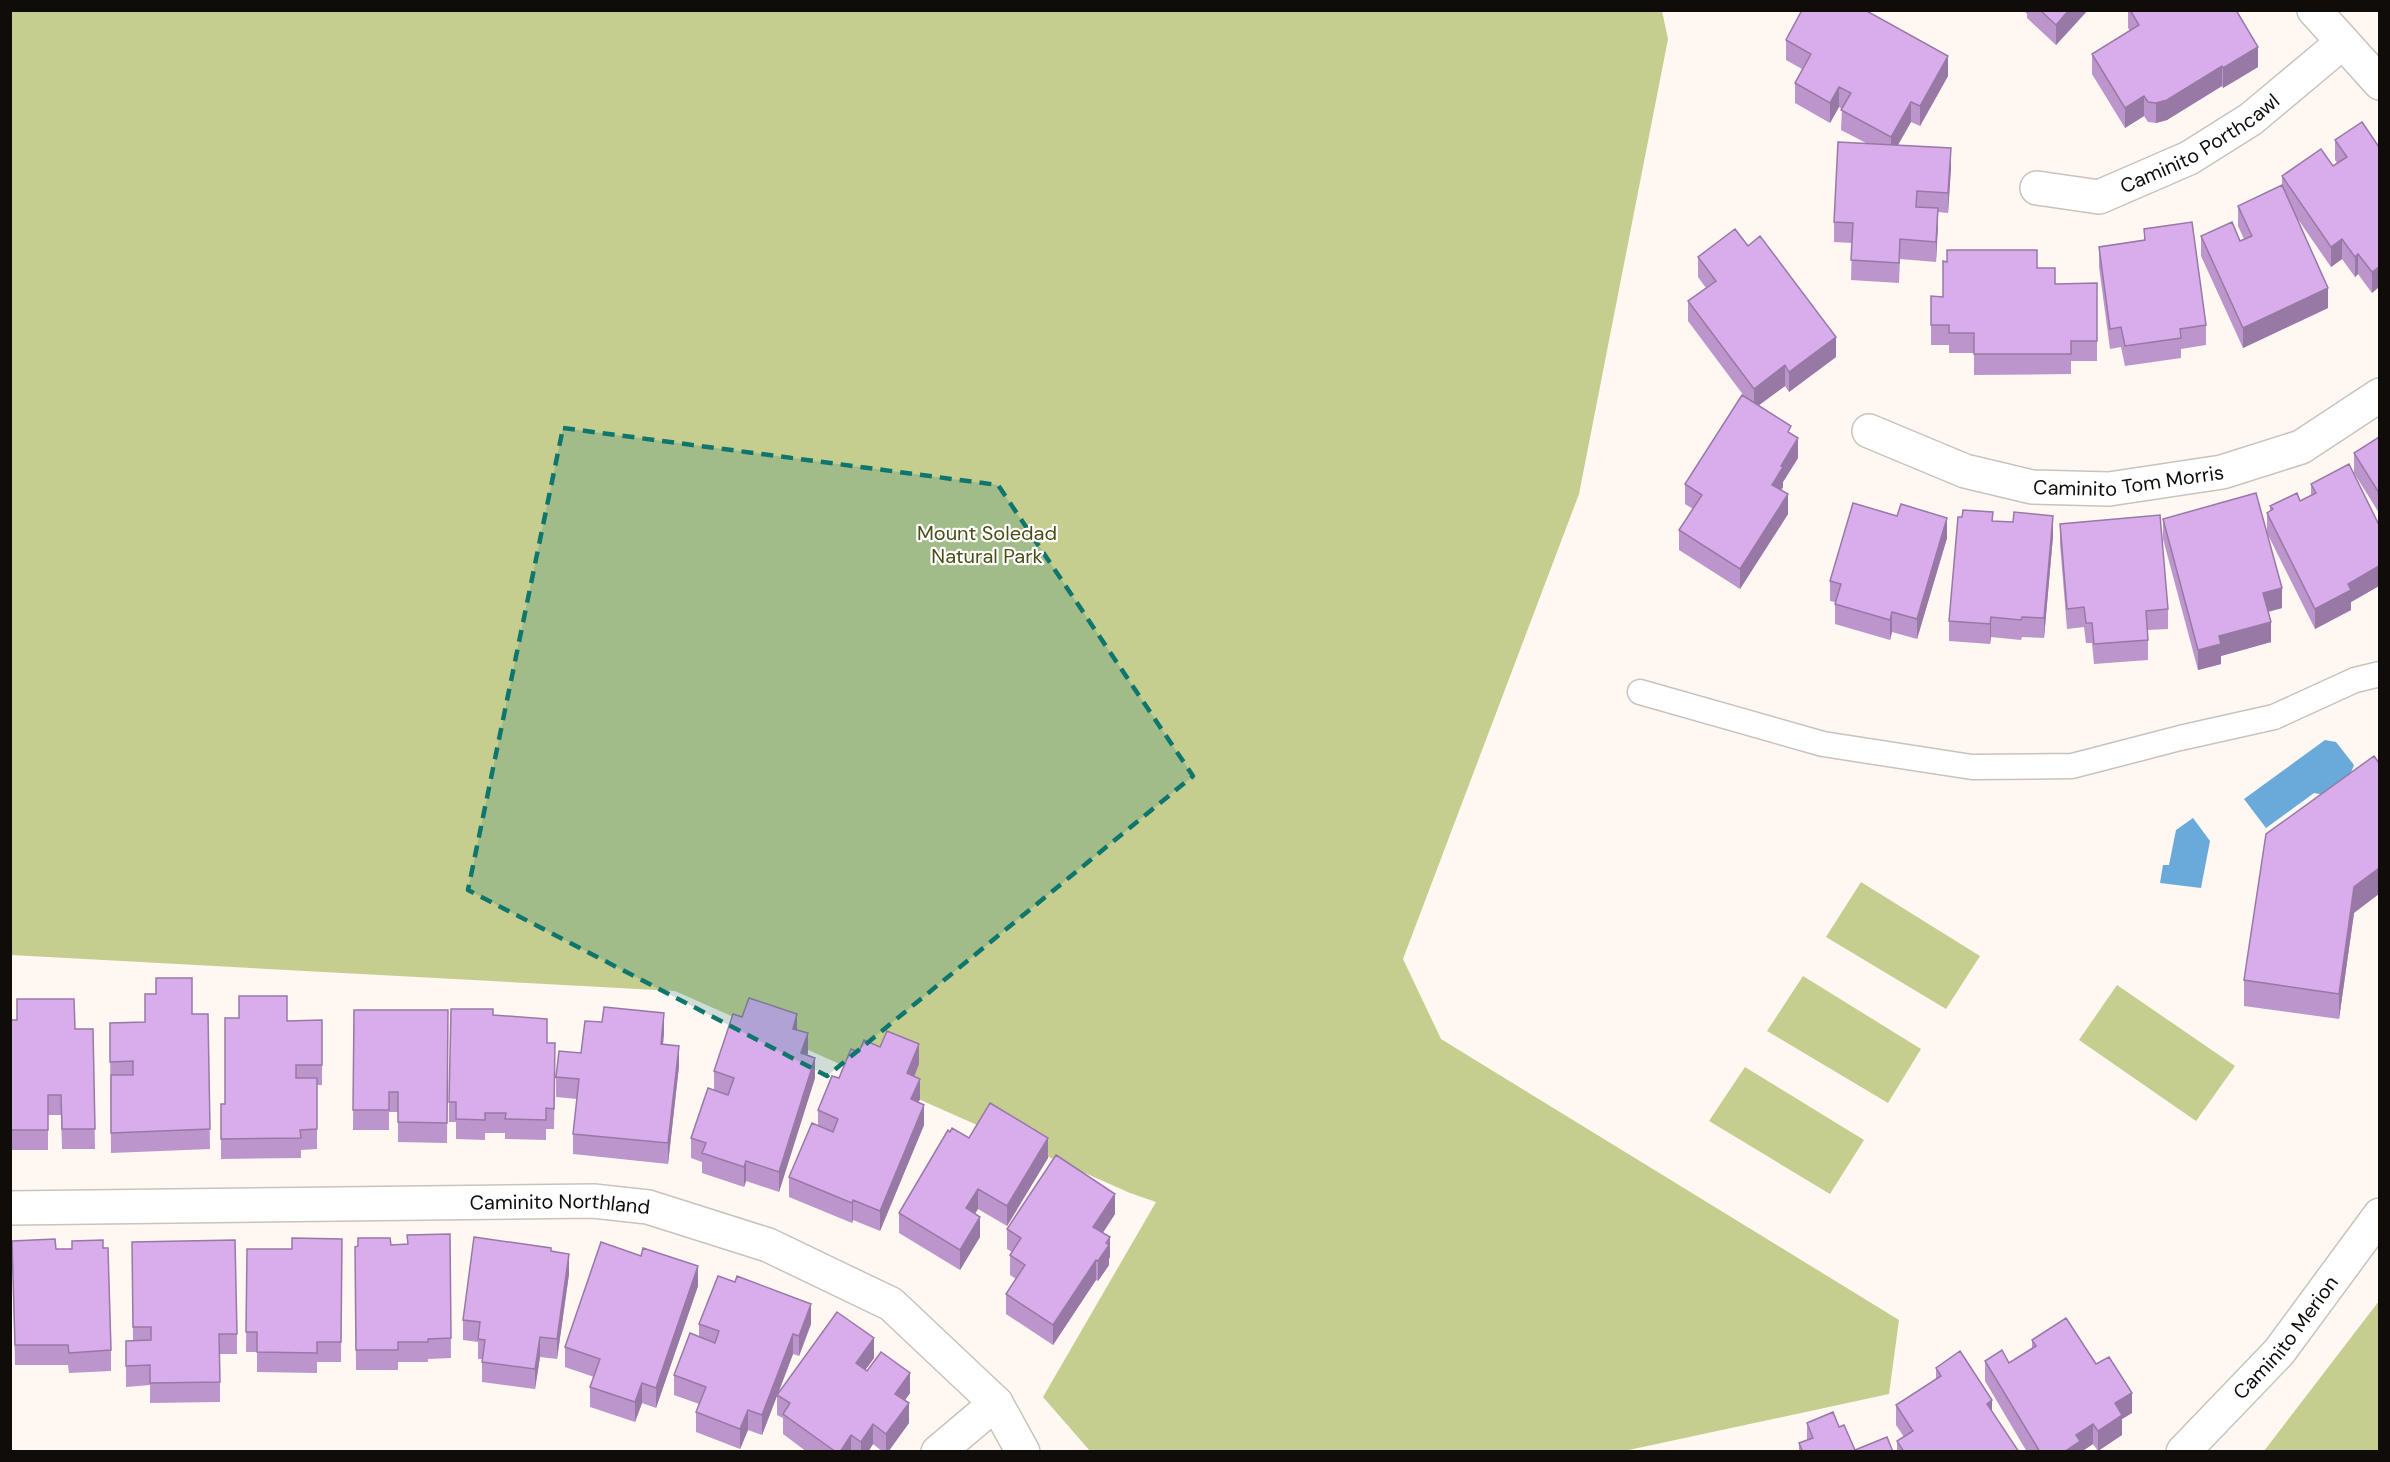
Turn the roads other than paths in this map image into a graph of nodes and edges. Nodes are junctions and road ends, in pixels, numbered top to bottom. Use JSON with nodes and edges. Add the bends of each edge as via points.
{"nodes":[{"id":1,"x":2314,"y":10,"type":"edge"},
{"id":2,"x":2343,"y":42,"type":"junction"},
{"id":3,"x":2379,"y":83,"type":"edge"},
{"id":4,"x":2037,"y":188,"type":"dead end"},
{"id":5,"x":2379,"y":395,"type":"edge"},
{"id":6,"x":1869,"y":431,"type":"dead end"},
{"id":7,"x":2379,"y":674,"type":"edge"},
{"id":8,"x":1640,"y":692,"type":"dead end"},
{"id":9,"x":10,"y":1208,"type":"edge"},
{"id":10,"x":2379,"y":1215,"type":"edge"},
{"id":11,"x":996,"y":1403,"type":"junction"},
{"id":12,"x":938,"y":1452,"type":"edge"},
{"id":13,"x":1023,"y":1452,"type":"edge"},
{"id":14,"x":2183,"y":1452,"type":"edge"}],
"edges":[{"from":1,"to":2,"type":"street"},
{"from":2,"to":3,"type":"street"},
{"from":2,"to":4,"type":"street","name":"Caminito Porthcawl","via":[[2251,119],[2189,158],[2099,197]]},
{"from":5,"to":6,"type":"street","name":"Caminito Tom Morris","via":[[2301,447],[2222,472],[2109,489],[2032,487],[1965,471]]},
{"from":7,"to":8,"type":"lane","via":[[2355,680],[2274,717],[2072,766],[1972,767],[1822,744]]},
{"from":9,"to":11,"type":"street","name":"Caminito Northland","via":[[593,1201],[648,1207],[768,1245],[891,1304]]},
{"from":10,"to":14,"type":"street","name":"Caminito Merion","via":[[2279,1352]]},
{"from":11,"to":12,"type":"street"},
{"from":11,"to":13,"type":"street","name":"Caminito Northland"}]}
